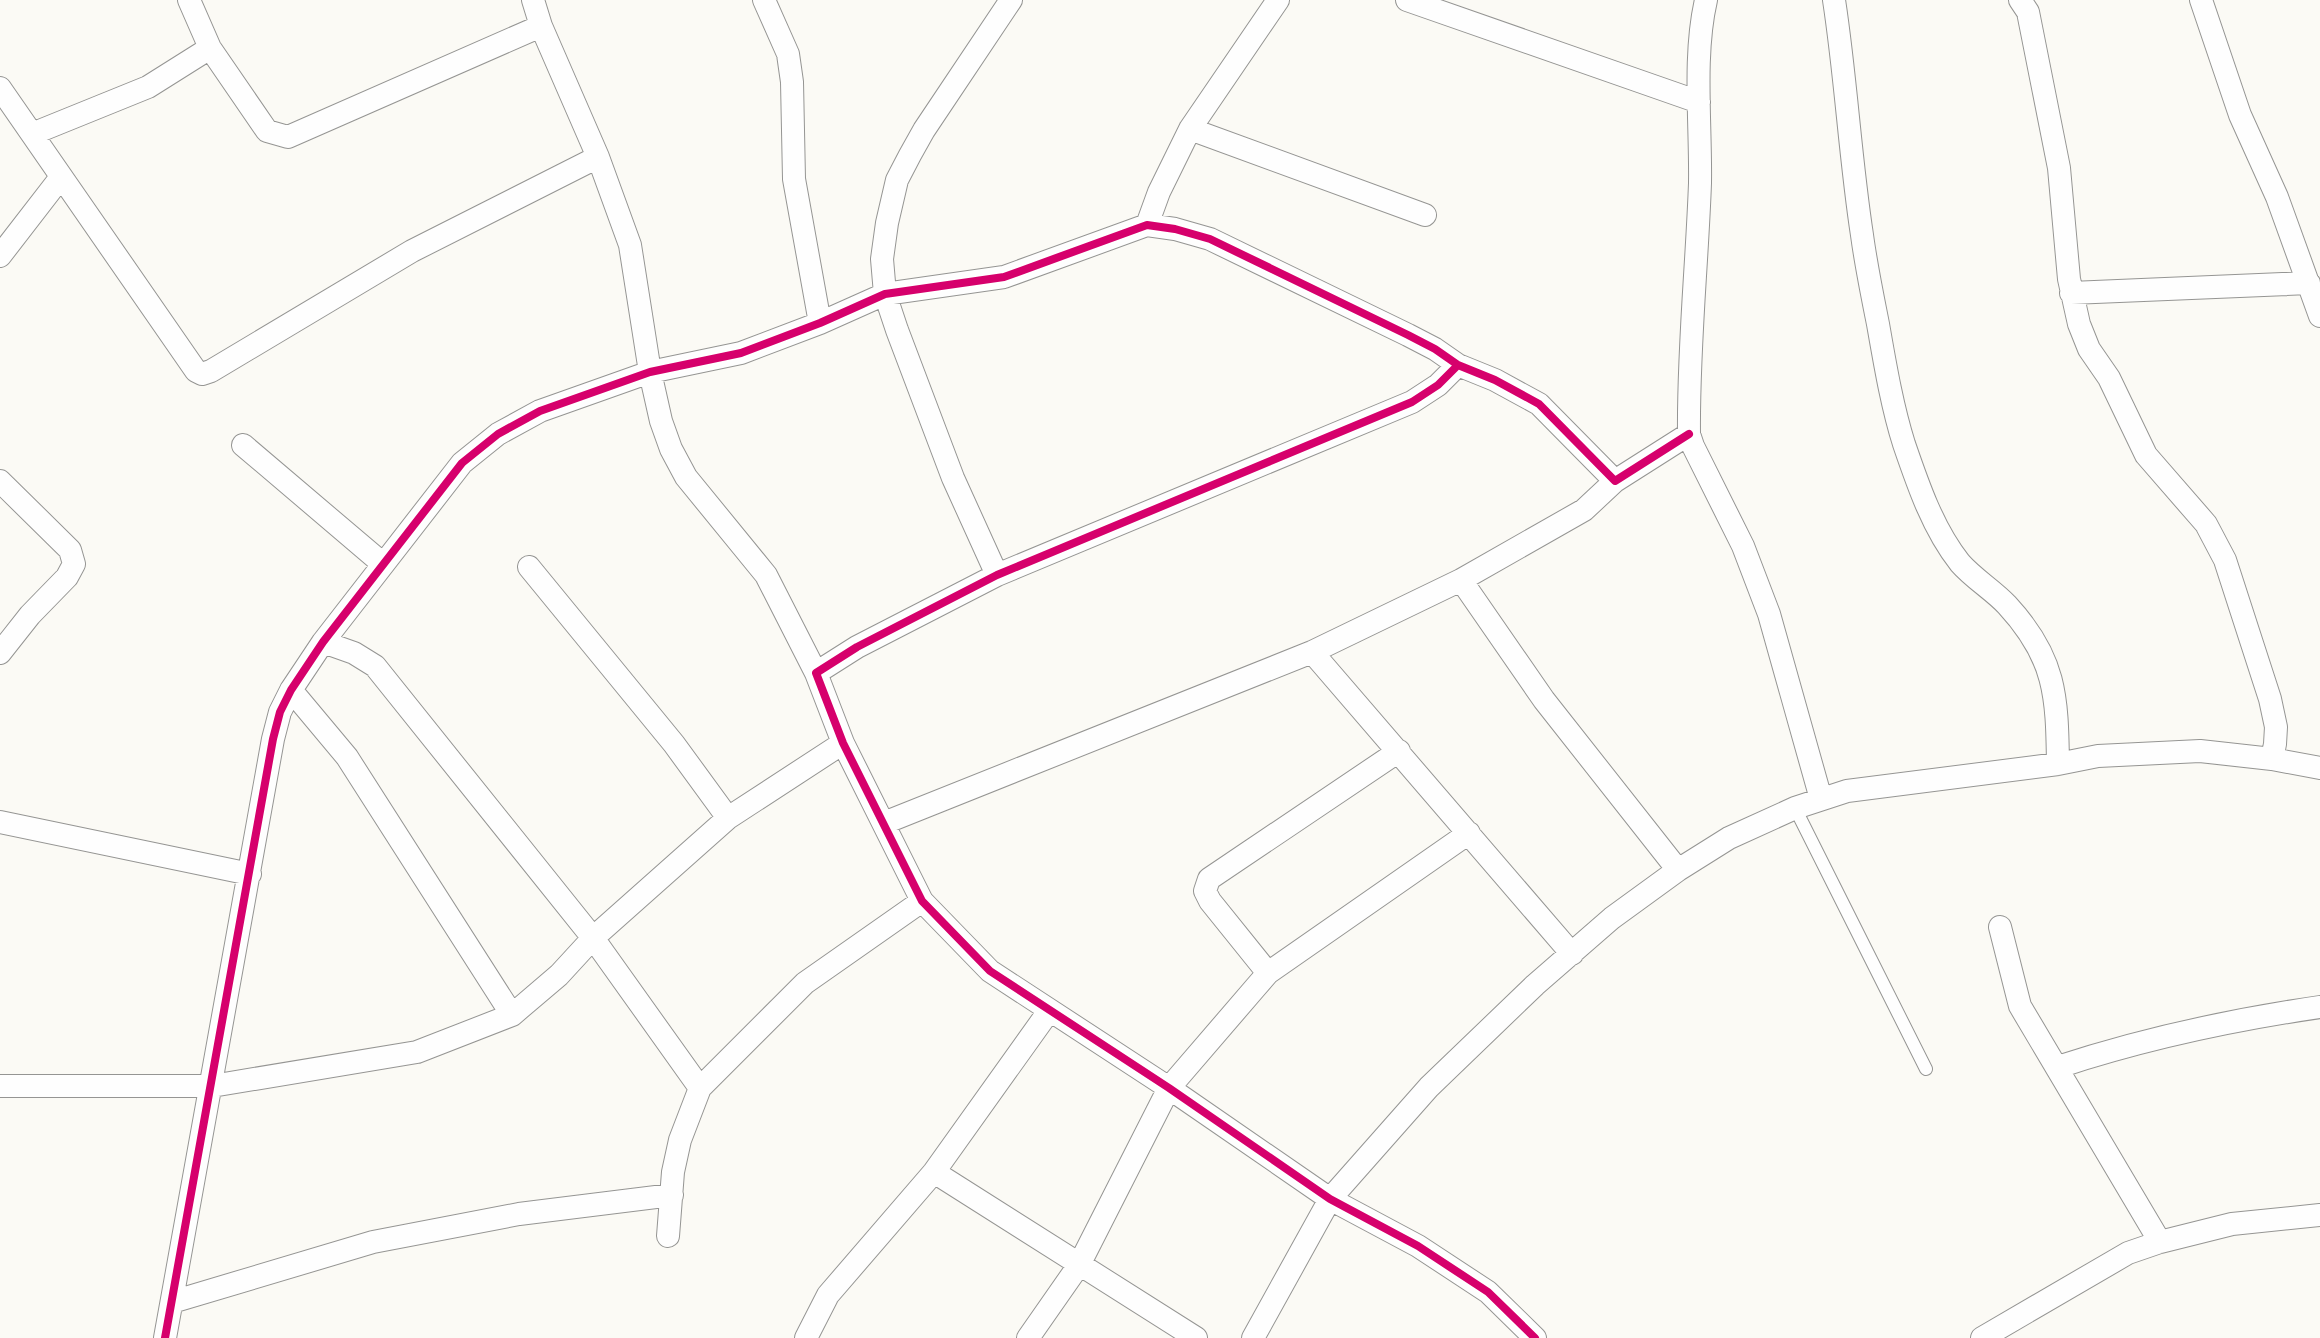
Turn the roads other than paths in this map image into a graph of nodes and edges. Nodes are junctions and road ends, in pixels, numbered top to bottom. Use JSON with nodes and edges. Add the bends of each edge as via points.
{"nodes":[{"id":1,"x":189,"y":0,"type":"edge"},
{"id":2,"x":533,"y":0,"type":"edge"},
{"id":3,"x":764,"y":0,"type":"edge"},
{"id":4,"x":1011,"y":0,"type":"edge"},
{"id":5,"x":1278,"y":0,"type":"edge"},
{"id":6,"x":1407,"y":0,"type":"edge"},
{"id":7,"x":1706,"y":0,"type":"edge"},
{"id":8,"x":1834,"y":0,"type":"edge"},
{"id":9,"x":2020,"y":0,"type":"edge"},
{"id":10,"x":2201,"y":0,"type":"edge"},
{"id":11,"x":541,"y":26,"type":"junction"},
{"id":12,"x":210,"y":48,"type":"junction"},
{"id":13,"x":0,"y":88,"type":"edge"},
{"id":14,"x":1699,"y":102,"type":"junction"},
{"id":15,"x":1190,"y":129,"type":"junction"},
{"id":16,"x":32,"y":134,"type":"junction"},
{"id":17,"x":598,"y":157,"type":"junction"},
{"id":18,"x":61,"y":177,"type":"junction"},
{"id":19,"x":1425,"y":215,"type":"dead end"},
{"id":20,"x":1147,"y":225,"type":"junction"},
{"id":21,"x":0,"y":256,"type":"edge"},
{"id":22,"x":2309,"y":283,"type":"junction"},
{"id":23,"x":2071,"y":293,"type":"junction"},
{"id":24,"x":885,"y":294,"type":"junction"},
{"id":25,"x":2320,"y":316,"type":"edge"},
{"id":26,"x":820,"y":323,"type":"junction"},
{"id":27,"x":1458,"y":365,"type":"junction"},
{"id":28,"x":650,"y":372,"type":"junction"},
{"id":29,"x":1689,"y":434,"type":"junction"},
{"id":30,"x":243,"y":445,"type":"dead end"},
{"id":31,"x":0,"y":481,"type":"edge"},
{"id":32,"x":1616,"y":481,"type":"junction"},
{"id":33,"x":383,"y":564,"type":"junction"},
{"id":34,"x":529,"y":567,"type":"dead end"},
{"id":35,"x":997,"y":575,"type":"junction"},
{"id":36,"x":1461,"y":580,"type":"junction"},
{"id":37,"x":323,"y":642,"type":"junction"},
{"id":38,"x":1312,"y":652,"type":"junction"},
{"id":39,"x":0,"y":653,"type":"edge"},
{"id":40,"x":816,"y":673,"type":"junction"},
{"id":41,"x":291,"y":690,"type":"junction"},
{"id":42,"x":843,"y":743,"type":"junction"},
{"id":43,"x":1399,"y":752,"type":"junction"},
{"id":44,"x":2272,"y":759,"type":"junction"},
{"id":45,"x":2058,"y":764,"type":"junction"},
{"id":46,"x":2320,"y":768,"type":"edge"},
{"id":47,"x":1821,"y":799,"type":"junction"},
{"id":48,"x":1795,"y":808,"type":"junction"},
{"id":49,"x":728,"y":818,"type":"junction"},
{"id":50,"x":0,"y":822,"type":"edge"},
{"id":51,"x":884,"y":823,"type":"junction"},
{"id":52,"x":1469,"y":833,"type":"junction"},
{"id":53,"x":1678,"y":870,"type":"junction"},
{"id":54,"x":250,"y":874,"type":"junction"},
{"id":55,"x":922,"y":901,"type":"junction"},
{"id":56,"x":2000,"y":927,"type":"dead end"},
{"id":57,"x":593,"y":938,"type":"junction"},
{"id":58,"x":1572,"y":954,"type":"junction"},
{"id":59,"x":1268,"y":973,"type":"junction"},
{"id":60,"x":2320,"y":1007,"type":"edge"},
{"id":61,"x":1049,"y":1011,"type":"junction"},
{"id":62,"x":512,"y":1015,"type":"junction"},
{"id":63,"x":2058,"y":1067,"type":"junction"},
{"id":64,"x":1926,"y":1069,"type":"dead end"},
{"id":65,"x":0,"y":1086,"type":"edge"},
{"id":66,"x":212,"y":1086,"type":"junction"},
{"id":67,"x":700,"y":1088,"type":"junction"},
{"id":68,"x":1169,"y":1088,"type":"junction"},
{"id":69,"x":934,"y":1172,"type":"junction"},
{"id":70,"x":672,"y":1195,"type":"junction"},
{"id":71,"x":1330,"y":1199,"type":"junction"},
{"id":72,"x":2320,"y":1215,"type":"edge"},
{"id":73,"x":668,"y":1236,"type":"dead end"},
{"id":74,"x":2160,"y":1242,"type":"junction"},
{"id":75,"x":1079,"y":1265,"type":"junction"},
{"id":76,"x":172,"y":1302,"type":"junction"},
{"id":77,"x":165,"y":1338,"type":"edge"},
{"id":78,"x":806,"y":1338,"type":"edge"},
{"id":79,"x":1028,"y":1338,"type":"edge"},
{"id":80,"x":1197,"y":1338,"type":"edge"},
{"id":81,"x":1253,"y":1338,"type":"edge"},
{"id":82,"x":1535,"y":1338,"type":"edge"},
{"id":83,"x":1982,"y":1338,"type":"edge"}],
"edges":[{"from":1,"to":12,"type":"street"},
{"from":2,"to":11,"type":"street"},
{"from":3,"to":26,"type":"street","via":[[788,54],[794,179]]},
{"from":4,"to":24,"type":"street","via":[[924,130],[897,180],[882,259]]},
{"from":5,"to":15,"type":"street"},
{"from":6,"to":14,"type":"street"},
{"from":7,"to":14,"type":"street"},
{"from":8,"to":45,"type":"street","via":[[1861,234],[1904,442],[1928,507],[1947,543],[1961,564],[2006,604],[2041,650],[2058,709]]},
{"from":9,"to":23,"type":"street","via":[[2028,12],[2059,168]]},
{"from":10,"to":22,"type":"street","via":[[2240,115],[2277,197]]},
{"from":11,"to":12,"type":"street","via":[[288,137],[267,131]]},
{"from":11,"to":17,"type":"street"},
{"from":12,"to":16,"type":"street","via":[[148,87]]},
{"from":13,"to":16,"type":"street"},
{"from":14,"to":29,"type":"street","via":[[1700,180]]},
{"from":15,"to":19,"type":"street"},
{"from":15,"to":20,"type":"street"},
{"from":16,"to":18,"type":"street"},
{"from":17,"to":18,"type":"street","via":[[412,251],[202,374]]},
{"from":17,"to":28,"type":"street","via":[[630,245]]},
{"from":18,"to":21,"type":"street"},
{"from":20,"to":24,"type":"street","via":[[1004,277]]},
{"from":20,"to":27,"type":"street","via":[[1210,239],[1408,335]]},
{"from":22,"to":23,"type":"street"},
{"from":22,"to":25,"type":"street"},
{"from":23,"to":44,"type":"street","via":[[2089,349],[2109,378],[2146,455],[2206,524],[2225,560],[2270,699],[2276,727]]},
{"from":24,"to":26,"type":"street"},
{"from":24,"to":35,"type":"street","via":[[953,478]]},
{"from":26,"to":28,"type":"street","via":[[741,353]]},
{"from":27,"to":32,"type":"street","via":[[1539,404]]},
{"from":27,"to":35,"type":"street","via":[[1438,385],[1412,402]]},
{"from":28,"to":33,"type":"street","via":[[540,411],[498,434],[462,463]]},
{"from":28,"to":40,"type":"street","via":[[661,421],[686,477],[766,575]]},
{"from":29,"to":32,"type":"street"},
{"from":29,"to":47,"type":"street","via":[[1743,546],[1769,614]]},
{"from":30,"to":33,"type":"street"},
{"from":31,"to":39,"type":"street","via":[[70,550],[74,564]]},
{"from":32,"to":36,"type":"street","via":[[1584,510]]},
{"from":33,"to":37,"type":"street"},
{"from":34,"to":49,"type":"street","via":[[674,744]]},
{"from":35,"to":40,"type":"street","via":[[857,647]]},
{"from":36,"to":38,"type":"street"},
{"from":36,"to":53,"type":"street","via":[[1544,700]]},
{"from":37,"to":41,"type":"street"},
{"from":37,"to":57,"type":"street","via":[[354,653],[375,666]]},
{"from":38,"to":43,"type":"street"},
{"from":38,"to":51,"type":"street"},
{"from":40,"to":42,"type":"street"},
{"from":41,"to":54,"type":"street","via":[[273,739]]},
{"from":41,"to":62,"type":"street","via":[[347,757]]},
{"from":42,"to":49,"type":"street"},
{"from":42,"to":51,"type":"street"},
{"from":43,"to":52,"type":"street"},
{"from":43,"to":59,"type":"street","via":[[1209,879],[1204,891],[1210,901]]},
{"from":44,"to":45,"type":"street","via":[[2200,751],[2141,752]]},
{"from":44,"to":46,"type":"street"},
{"from":45,"to":47,"type":"street","via":[[1847,791]]},
{"from":47,"to":48,"type":"street"},
{"from":48,"to":53,"type":"street","via":[[1729,838]]},
{"from":48,"to":64,"type":"lane"},
{"from":49,"to":57,"type":"street"},
{"from":50,"to":54,"type":"street"},
{"from":51,"to":55,"type":"street"},
{"from":52,"to":58,"type":"street"},
{"from":52,"to":59,"type":"street"},
{"from":53,"to":58,"type":"street","via":[[1612,918]]},
{"from":54,"to":66,"type":"street"},
{"from":55,"to":61,"type":"street","via":[[990,971]]},
{"from":55,"to":67,"type":"street","via":[[805,984]]},
{"from":56,"to":63,"type":"street","via":[[2020,1006]]},
{"from":57,"to":62,"type":"street","via":[[559,975]]},
{"from":57,"to":67,"type":"street"},
{"from":58,"to":71,"type":"street","via":[[1429,1087]]},
{"from":59,"to":68,"type":"street"},
{"from":60,"to":63,"type":"street","via":[[2262,1015],[2143,1042]]},
{"from":61,"to":68,"type":"street"},
{"from":61,"to":69,"type":"street"},
{"from":62,"to":66,"type":"street","via":[[417,1052]]},
{"from":63,"to":74,"type":"street"},
{"from":65,"to":66,"type":"street"},
{"from":66,"to":76,"type":"street"},
{"from":67,"to":70,"type":"street","via":[[680,1140]]},
{"from":68,"to":71,"type":"street"},
{"from":68,"to":75,"type":"street"},
{"from":69,"to":75,"type":"street"},
{"from":69,"to":78,"type":"street","via":[[828,1295]]},
{"from":70,"to":73,"type":"street"},
{"from":70,"to":76,"type":"street","via":[[519,1214],[373,1242]]},
{"from":71,"to":81,"type":"street"},
{"from":71,"to":82,"type":"street","via":[[1418,1246],[1488,1292]]},
{"from":72,"to":74,"type":"street","via":[[2232,1224]]},
{"from":74,"to":83,"type":"street","via":[[2128,1253]]},
{"from":75,"to":79,"type":"street"},
{"from":75,"to":80,"type":"street"},
{"from":76,"to":77,"type":"street"}]}
